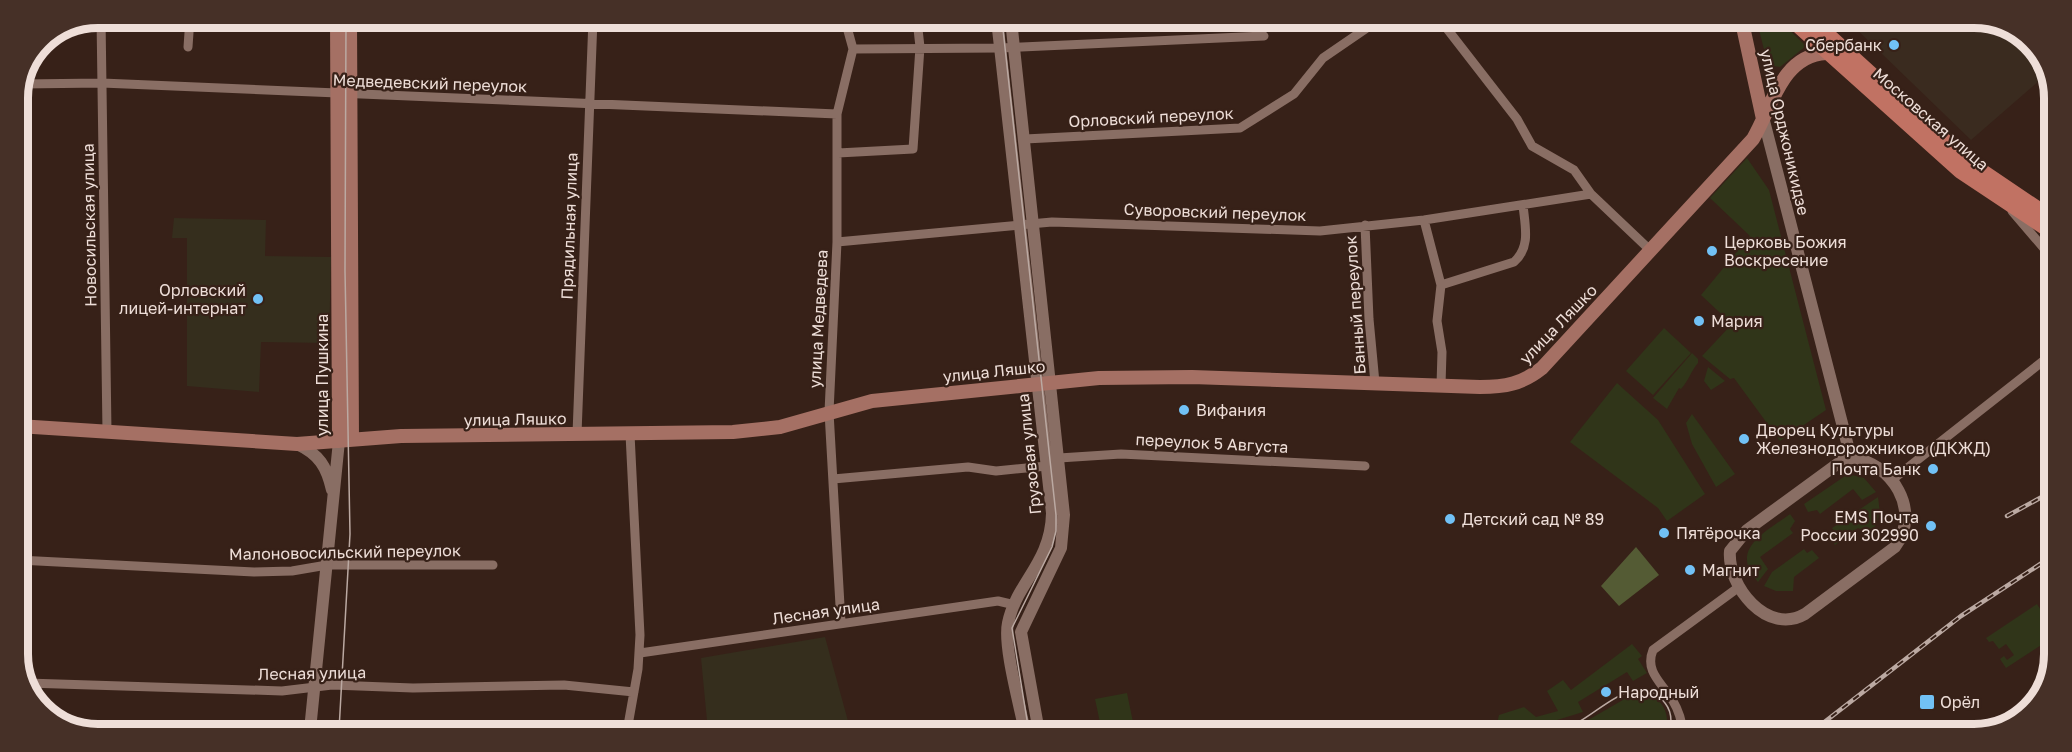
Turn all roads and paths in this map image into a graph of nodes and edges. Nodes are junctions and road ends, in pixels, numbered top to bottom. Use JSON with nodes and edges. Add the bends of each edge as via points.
{"nodes":[{"id":1,"x":101,"y":29,"type":"edge"},
{"id":2,"x":189,"y":29,"type":"edge"},
{"id":3,"x":338,"y":29,"type":"edge"},
{"id":4,"x":349,"y":29,"type":"edge"},
{"id":5,"x":593,"y":29,"type":"edge"},
{"id":6,"x":847,"y":29,"type":"edge"},
{"id":7,"x":919,"y":29,"type":"edge"},
{"id":8,"x":998,"y":29,"type":"edge"},
{"id":9,"x":1012,"y":29,"type":"edge"},
{"id":10,"x":1365,"y":29,"type":"edge"},
{"id":11,"x":1447,"y":29,"type":"edge"},
{"id":12,"x":1744,"y":29,"type":"edge"},
{"id":13,"x":1801,"y":29,"type":"edge"},
{"id":14,"x":1822,"y":29,"type":"edge"},
{"id":15,"x":1264,"y":36,"type":"dead end"},
{"id":16,"x":188,"y":47,"type":"dead end"},
{"id":17,"x":920,"y":47,"type":"junction"},
{"id":18,"x":1014,"y":47,"type":"junction"},
{"id":19,"x":1000,"y":48,"type":"junction"},
{"id":20,"x":853,"y":49,"type":"junction"},
{"id":21,"x":1826,"y":53,"type":"junction"},
{"id":22,"x":102,"y":83,"type":"junction"},
{"id":23,"x":30,"y":84,"type":"edge"},
{"id":24,"x":344,"y":95,"type":"junction"},
{"id":25,"x":589,"y":105,"type":"junction"},
{"id":26,"x":837,"y":114,"type":"junction"},
{"id":27,"x":1764,"y":121,"type":"junction"},
{"id":28,"x":1025,"y":139,"type":"junction"},
{"id":29,"x":838,"y":153,"type":"junction"},
{"id":30,"x":1592,"y":194,"type":"junction"},
{"id":31,"x":2005,"y":203,"type":"junction"},
{"id":32,"x":1523,"y":206,"type":"junction"},
{"id":33,"x":2043,"y":212,"type":"edge"},
{"id":34,"x":1424,"y":220,"type":"junction"},
{"id":35,"x":1034,"y":222,"type":"junction"},
{"id":36,"x":1019,"y":224,"type":"junction"},
{"id":37,"x":1365,"y":225,"type":"junction"},
{"id":38,"x":2043,"y":227,"type":"edge"},
{"id":39,"x":837,"y":242,"type":"junction"},
{"id":40,"x":2043,"y":248,"type":"edge"},
{"id":41,"x":1650,"y":250,"type":"junction"},
{"id":42,"x":1441,"y":285,"type":"junction"},
{"id":43,"x":2043,"y":361,"type":"edge"},
{"id":44,"x":1044,"y":382,"type":"junction"},
{"id":45,"x":1375,"y":383,"type":"junction"},
{"id":46,"x":1441,"y":386,"type":"junction"},
{"id":47,"x":829,"y":412,"type":"junction"},
{"id":48,"x":29,"y":427,"type":"edge"},
{"id":49,"x":107,"y":431,"type":"junction"},
{"id":50,"x":577,"y":434,"type":"junction"},
{"id":51,"x":630,"y":434,"type":"junction"},
{"id":52,"x":346,"y":440,"type":"junction"},
{"id":53,"x":297,"y":444,"type":"junction"},
{"id":54,"x":1059,"y":458,"type":"junction"},
{"id":55,"x":1851,"y":458,"type":"junction"},
{"id":56,"x":1047,"y":466,"type":"junction"},
{"id":57,"x":1365,"y":466,"type":"dead end"},
{"id":58,"x":833,"y":478,"type":"junction"},
{"id":59,"x":1892,"y":480,"type":"junction"},
{"id":60,"x":334,"y":501,"type":"junction"},
{"id":61,"x":29,"y":561,"type":"edge"},
{"id":62,"x":493,"y":565,"type":"dead end"},
{"id":63,"x":327,"y":566,"type":"junction"},
{"id":64,"x":1739,"y":587,"type":"junction"},
{"id":65,"x":1015,"y":605,"type":"junction"},
{"id":66,"x":841,"y":623,"type":"junction"},
{"id":67,"x":640,"y":653,"type":"junction"},
{"id":68,"x":35,"y":683,"type":"edge"},
{"id":69,"x":314,"y":687,"type":"junction"},
{"id":70,"x":634,"y":692,"type":"junction"},
{"id":71,"x":311,"y":724,"type":"edge"},
{"id":72,"x":628,"y":724,"type":"edge"},
{"id":73,"x":1024,"y":724,"type":"edge"},
{"id":74,"x":1038,"y":724,"type":"edge"},
{"id":75,"x":1681,"y":724,"type":"edge"}],
"edges":[{"from":1,"to":22,"type":"street","name":"Новосильская улица"},
{"from":2,"to":16,"type":"street"},
{"from":3,"to":24,"type":"main road","name":"улица Пушкина"},
{"from":4,"to":24,"type":"main road","name":"улица Пушкина"},
{"from":5,"to":25,"type":"street","name":"Прядильная улица"},
{"from":6,"to":20,"type":"street","name":"улица Медведева"},
{"from":7,"to":17,"type":"street"},
{"from":8,"to":19,"type":"street","name":"Грузовая улица"},
{"from":9,"to":18,"type":"street","name":"Грузовая улица"},
{"from":10,"to":28,"type":"street","name":"Орловский переулок","via":[[1323,58],[1294,94],[1240,128]]},
{"from":11,"to":30,"type":"street","via":[[1517,119],[1533,146],[1574,170]]},
{"from":12,"to":27,"type":"main road","name":"улица Орджоникидзе"},
{"from":13,"to":21,"type":"main road","name":"Московская улица"},
{"from":14,"to":33,"type":"main road","name":"Московская улица","via":[[1967,161]]},
{"from":15,"to":18,"type":"street"},
{"from":17,"to":19,"type":"street"},
{"from":17,"to":20,"type":"street"},
{"from":17,"to":29,"type":"street","via":[[913,149]]},
{"from":18,"to":19,"type":"street"},
{"from":18,"to":28,"type":"street","name":"Грузовая улица"},
{"from":19,"to":36,"type":"street","name":"Грузовая улица"},
{"from":20,"to":26,"type":"street","name":"улица Медведева"},
{"from":21,"to":27,"type":"main road","name":"улица Ляшко","via":[[1806,58],[1784,77]]},
{"from":21,"to":31,"type":"main road","name":"Московская улица","via":[[1960,171]]},
{"from":22,"to":23,"type":"street","name":"Медведевский переулок"},
{"from":22,"to":24,"type":"street","name":"Медведевский переулок"},
{"from":22,"to":49,"type":"street","name":"Новосильская улица"},
{"from":24,"to":25,"type":"street","name":"Медведевский переулок"},
{"from":24,"to":52,"type":"main road","name":"улица Пушкина"},
{"from":25,"to":26,"type":"street","name":"Медведевский переулок"},
{"from":25,"to":50,"type":"street","name":"Прядильная улица"},
{"from":26,"to":29,"type":"street","name":"улица Медведева"},
{"from":27,"to":41,"type":"main road","name":"улица Ляшко","via":[[1753,139]]},
{"from":27,"to":55,"type":"street","name":"улица Орджоникидзе"},
{"from":28,"to":35,"type":"street","name":"Грузовая улица"},
{"from":29,"to":39,"type":"street","name":"улица Медведева"},
{"from":30,"to":32,"type":"street","name":"Суворовский переулок"},
{"from":30,"to":41,"type":"street"},
{"from":31,"to":38,"type":"main road","name":"Московская улица"},
{"from":31,"to":40,"type":"street"},
{"from":32,"to":34,"type":"street","name":"Суворовский переулок"},
{"from":32,"to":42,"type":"street","via":[[1527,237],[1520,257]]},
{"from":34,"to":37,"type":"street","name":"Суворовский переулок"},
{"from":34,"to":42,"type":"street"},
{"from":35,"to":36,"type":"street","name":"Суворовский переулок"},
{"from":35,"to":37,"type":"street","name":"Суворовский переулок","via":[[1320,231]]},
{"from":35,"to":44,"type":"street","name":"Грузовая улица"},
{"from":36,"to":39,"type":"street","name":"Суворовский переулок"},
{"from":36,"to":44,"type":"street","name":"Грузовая улица"},
{"from":37,"to":45,"type":"street","name":"Банный переулок"},
{"from":39,"to":47,"type":"street","name":"улица Медведева"},
{"from":41,"to":46,"type":"main road","name":"улица Ляшко","via":[[1529,378],[1511,386]]},
{"from":42,"to":46,"type":"street","via":[[1437,321],[1442,352]]},
{"from":43,"to":59,"type":"street"},
{"from":44,"to":45,"type":"main road","name":"улица Ляшко","via":[[1132,376]]},
{"from":44,"to":47,"type":"main road","name":"улица Ляшко","via":[[872,401]]},
{"from":44,"to":54,"type":"street","name":"Грузовая улица"},
{"from":44,"to":56,"type":"street","name":"Грузовая улица"},
{"from":45,"to":46,"type":"main road","name":"улица Ляшко"},
{"from":47,"to":51,"type":"main road","name":"улица Ляшко","via":[[757,430]]},
{"from":47,"to":58,"type":"street","name":"улица Медведева"},
{"from":48,"to":49,"type":"main road","name":"улица Ляшко"},
{"from":49,"to":53,"type":"main road","name":"улица Ляшко"},
{"from":50,"to":51,"type":"main road","name":"улица Ляшко"},
{"from":50,"to":52,"type":"main road","name":"улица Ляшко"},
{"from":51,"to":67,"type":"street"},
{"from":52,"to":53,"type":"main road","name":"улица Ляшко"},
{"from":52,"to":60,"type":"street","name":"улица Пушкина"},
{"from":53,"to":60,"type":"street","via":[[312,450],[326,467]]},
{"from":54,"to":57,"type":"street","name":"переулок 5 Августа","via":[[1121,454]]},
{"from":54,"to":74,"type":"street","name":"Грузовая улица","via":[[1063,540],[1021,632]]},
{"from":55,"to":59,"type":"street","via":[[1874,464]]},
{"from":55,"to":64,"type":"street","via":[[1840,462],[1736,541],[1729,562]]},
{"from":56,"to":58,"type":"street","via":[[996,471],[968,467]]},
{"from":56,"to":65,"type":"street","name":"Грузовая улица","via":[[1051,533],[1039,564]]},
{"from":58,"to":66,"type":"street","name":"улица Медведева"},
{"from":59,"to":64,"type":"street","via":[[1903,502],[1902,537],[1895,547],[1804,614],[1792,620],[1768,616]]},
{"from":60,"to":63,"type":"street","name":"улица Пушкина"},
{"from":61,"to":63,"type":"street","name":"Малоновосильский переулок","via":[[254,572]]},
{"from":62,"to":63,"type":"street","name":"Малоновосильский переулок"},
{"from":63,"to":69,"type":"street","name":"улица Пушкина"},
{"from":64,"to":75,"type":"street","via":[[1653,650],[1652,672],[1678,709]]},
{"from":65,"to":66,"type":"street","name":"Лесная улица","via":[[998,601]]},
{"from":65,"to":73,"type":"street","name":"Грузовая улица","via":[[1007,632]]},
{"from":66,"to":67,"type":"street","name":"Лесная улица"},
{"from":67,"to":70,"type":"street"},
{"from":68,"to":69,"type":"street","name":"Лесная улица","via":[[282,691]]},
{"from":69,"to":70,"type":"street","name":"Лесная улица","via":[[564,685]]},
{"from":69,"to":71,"type":"street","name":"улица Пушкина"},
{"from":70,"to":72,"type":"street"}]}
